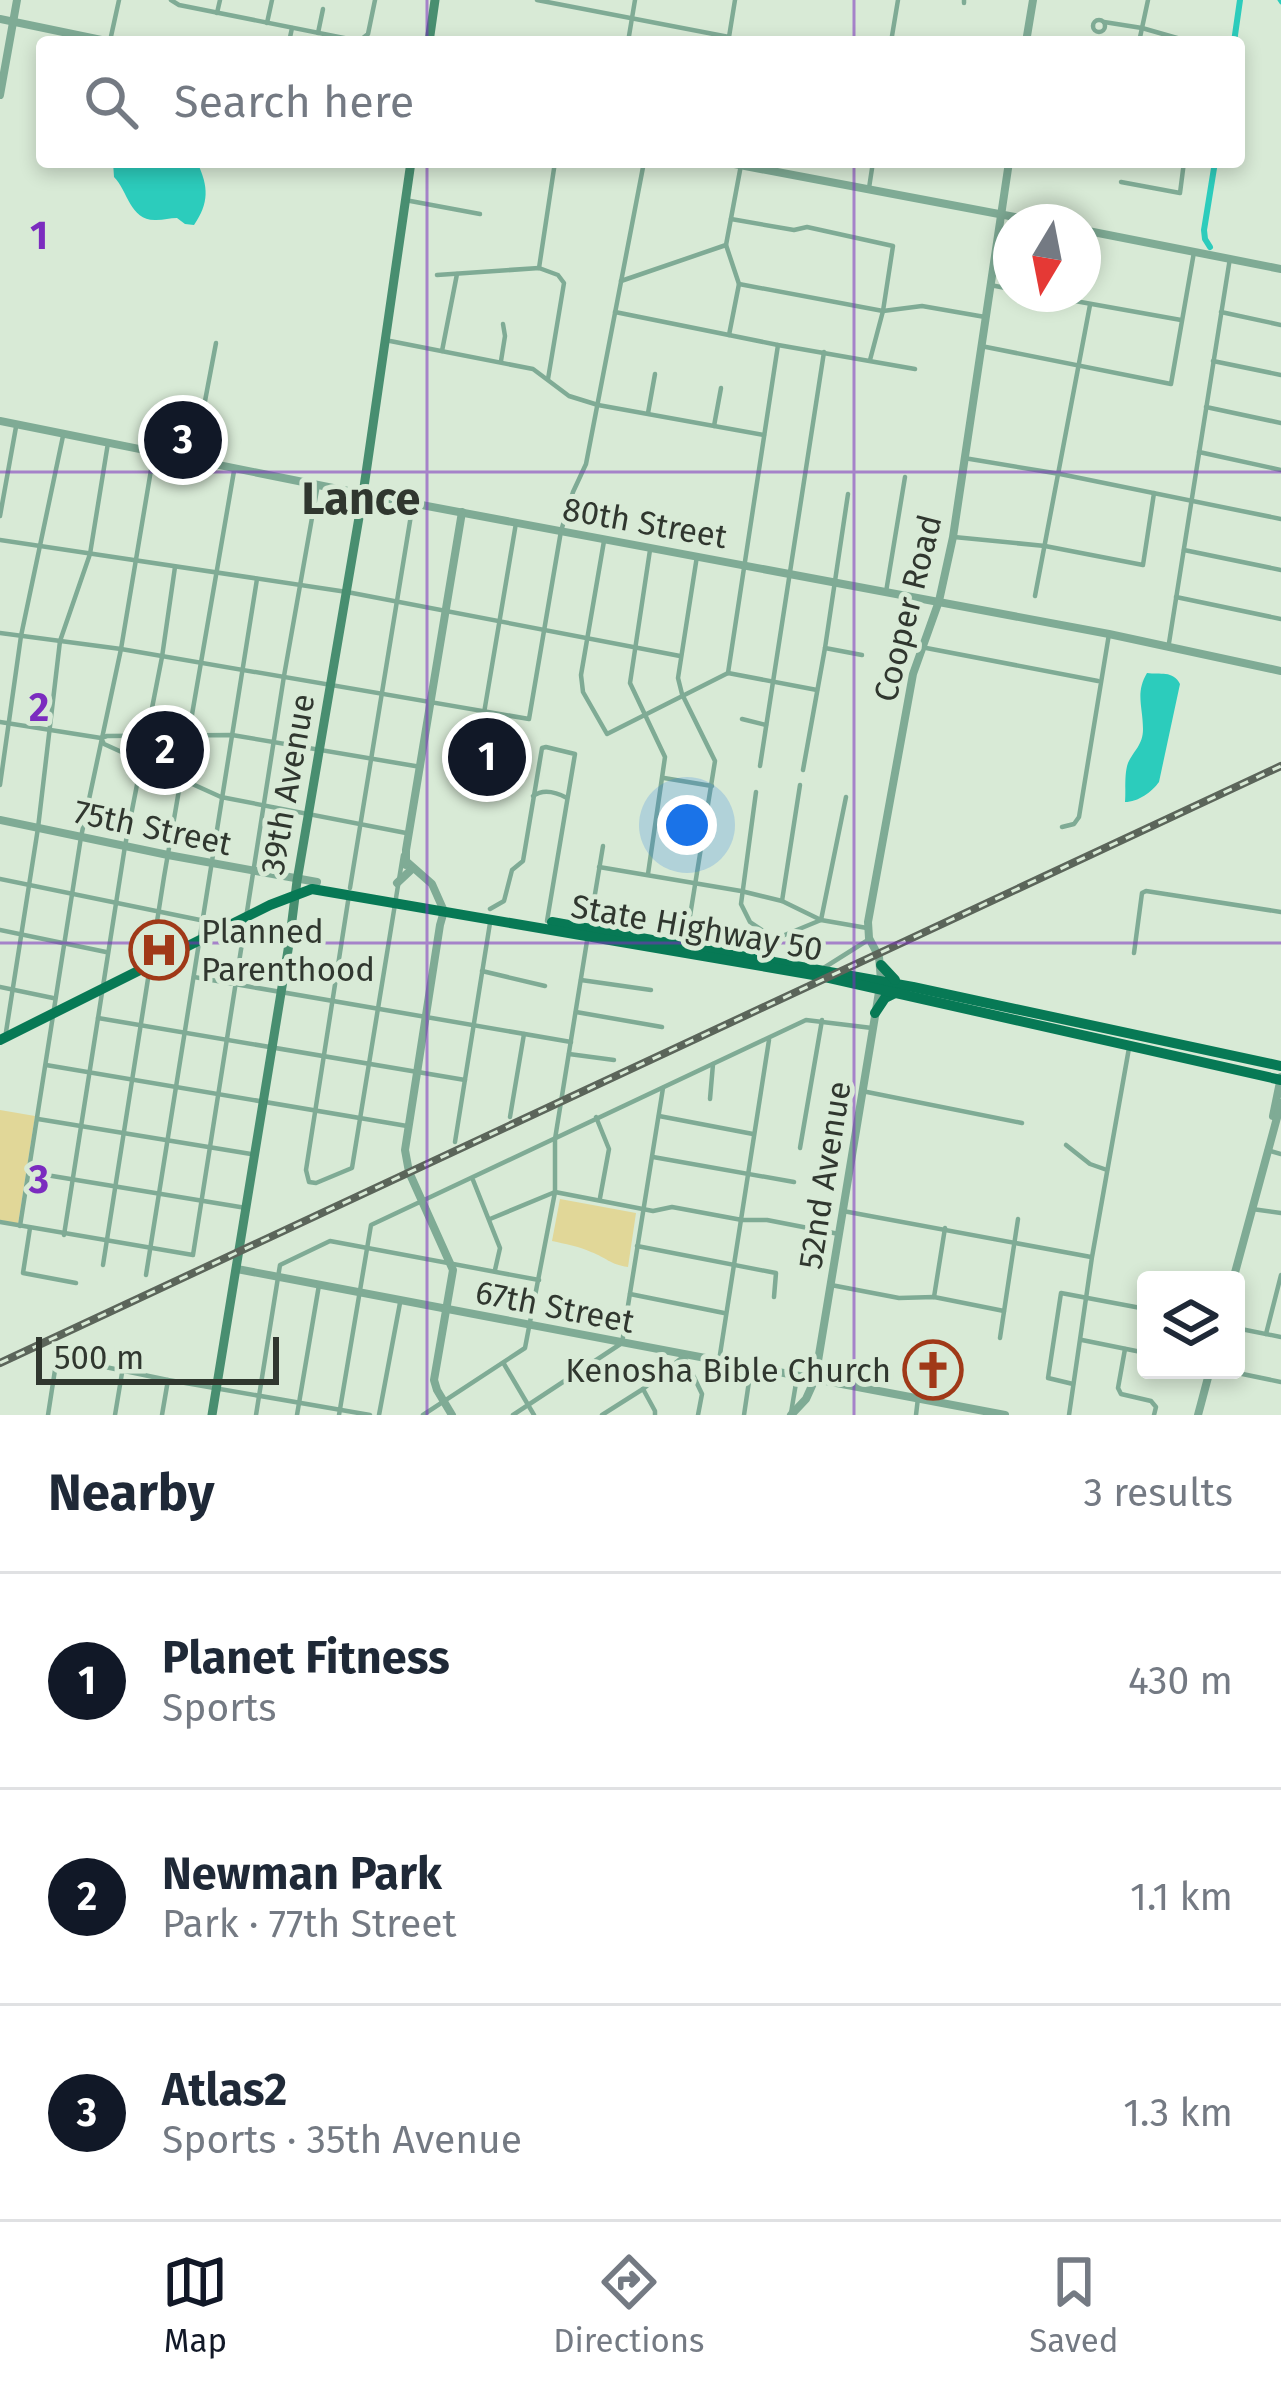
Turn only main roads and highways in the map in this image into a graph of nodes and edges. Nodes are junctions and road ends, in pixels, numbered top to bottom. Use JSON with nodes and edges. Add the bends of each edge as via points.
{"nodes":[{"id":1,"x":435,"y":0,"type":"edge"},
{"id":2,"x":430,"y":36,"type":"edge"},
{"id":3,"x":410,"y":168,"type":"edge"},
{"id":4,"x":303,"y":887,"type":"junction"},
{"id":5,"x":439,"y":906,"type":"junction"},
{"id":6,"x":589,"y":932,"type":"junction"},
{"id":7,"x":770,"y":963,"type":"junction"},
{"id":8,"x":881,"y":965,"type":"road end"},
{"id":9,"x":880,"y":984,"type":"junction"},
{"id":10,"x":900,"y":989,"type":"junction"},
{"id":11,"x":928,"y":990,"type":"junction"},
{"id":12,"x":998,"y":1006,"type":"junction"},
{"id":13,"x":965,"y":1007,"type":"junction"},
{"id":14,"x":874,"y":1013,"type":"road end"},
{"id":15,"x":1128,"y":1038,"type":"junction"},
{"id":16,"x":3,"y":1039,"type":"edge"},
{"id":17,"x":1281,"y":1056,"type":"edge"},
{"id":18,"x":1207,"y":1062,"type":"junction"},
{"id":19,"x":1267,"y":1063,"type":"junction"},
{"id":20,"x":1280,"y":1081,"type":"edge"},
{"id":21,"x":212,"y":1415,"type":"edge"}],
"edges":[{"from":1,"to":2,"type":"main road"},
{"from":3,"to":4,"type":"main road","name":"39th Avenue"},
{"from":4,"to":5,"type":"main road","name":"State Highway 50","via":[[395,893]]},
{"from":4,"to":16,"type":"main road"},
{"from":4,"to":21,"type":"main road","name":"39th Avenue"},
{"from":5,"to":6,"type":"main road","name":"State Highway 50"},
{"from":5,"to":6,"type":"main road","name":"State Highway 50"},
{"from":6,"to":7,"type":"main road","name":"State Highway 50"},
{"from":7,"to":9,"type":"main road","name":"State Highway 50"},
{"from":7,"to":9,"type":"main road","name":"State Highway 50"},
{"from":8,"to":10,"type":"main road"},
{"from":9,"to":10,"type":"main road","name":"State Highway 50"},
{"from":9,"to":11,"type":"main road"},
{"from":10,"to":11,"type":"main road","name":"State Highway 50"},
{"from":10,"to":13,"type":"main road","name":"State Highway 50"},
{"from":10,"to":14,"type":"main road"},
{"from":11,"to":12,"type":"main road","name":"State Highway 50"},
{"from":12,"to":13,"type":"main road"},
{"from":12,"to":15,"type":"main road","name":"State Highway 50"},
{"from":13,"to":15,"type":"main road","name":"State Highway 50"},
{"from":15,"to":18,"type":"main road","name":"State Highway 50"},
{"from":15,"to":19,"type":"main road"},
{"from":17,"to":19,"type":"main road"},
{"from":18,"to":20,"type":"main road","via":[[1232,1062]]},
{"from":18,"to":20,"type":"main road","name":"State Highway 50"},
{"from":19,"to":20,"type":"main road"}]}
